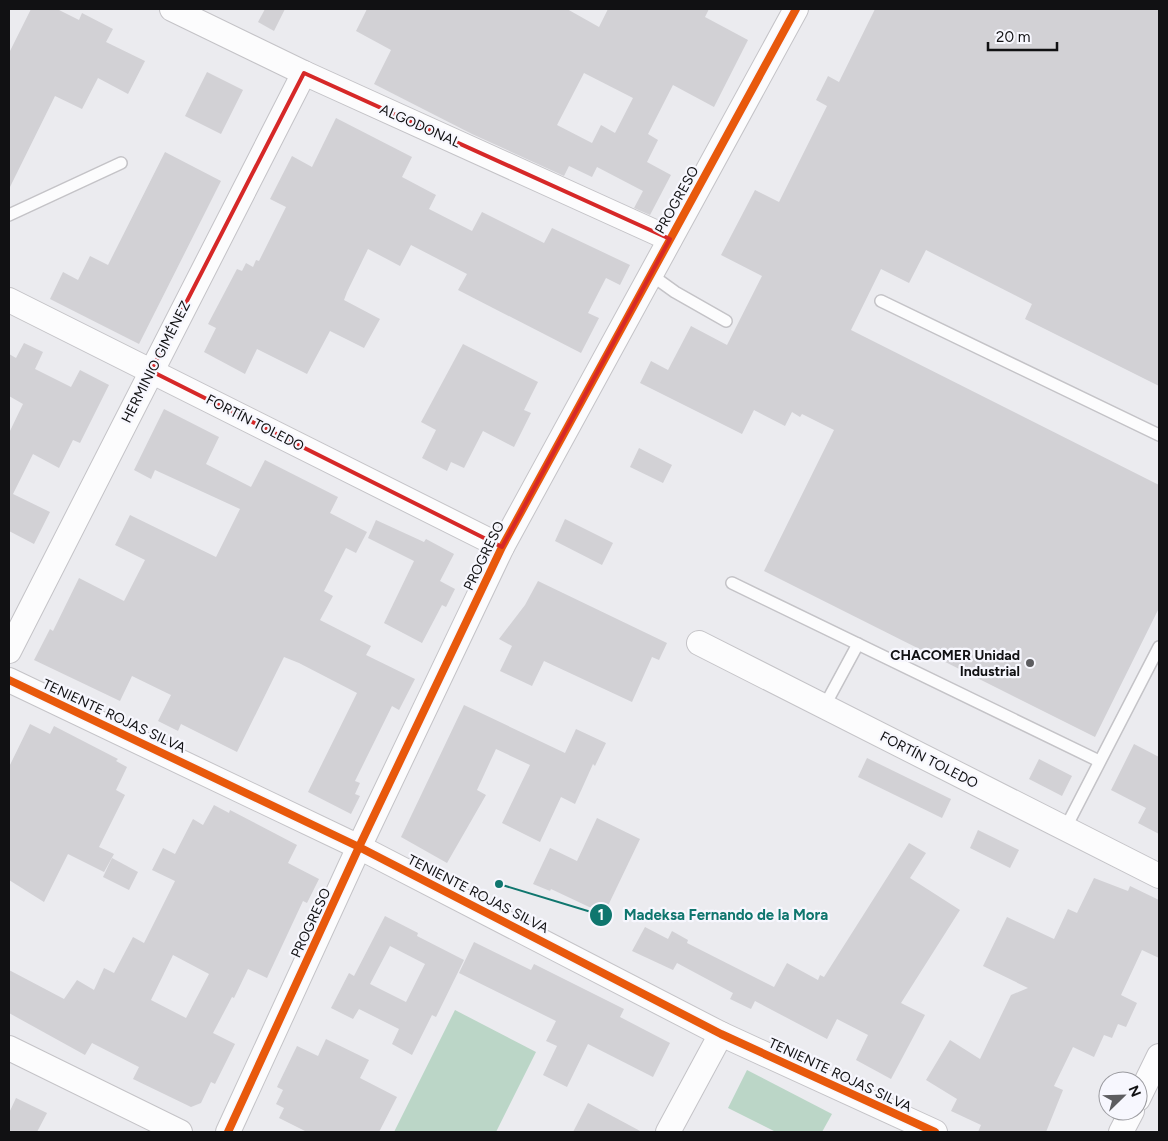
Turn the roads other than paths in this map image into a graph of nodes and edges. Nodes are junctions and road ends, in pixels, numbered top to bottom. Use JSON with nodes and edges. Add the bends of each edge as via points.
{"nodes":[{"id":1,"x":172,"y":9,"type":"edge"},
{"id":2,"x":796,"y":9,"type":"edge"},
{"id":3,"x":304,"y":73,"type":"junction"},
{"id":4,"x":121,"y":163,"type":"dead end"},
{"id":5,"x":9,"y":215,"type":"edge"},
{"id":6,"x":670,"y":239,"type":"junction"},
{"id":7,"x":650,"y":274,"type":"junction"},
{"id":8,"x":9,"y":300,"type":"edge"},
{"id":9,"x":881,"y":301,"type":"dead end"},
{"id":10,"x":726,"y":321,"type":"dead end"},
{"id":11,"x":151,"y":371,"type":"junction"},
{"id":12,"x":1159,"y":435,"type":"edge"},
{"id":13,"x":502,"y":547,"type":"junction"},
{"id":14,"x":732,"y":584,"type":"dead end"},
{"id":15,"x":699,"y":642,"type":"dead end"},
{"id":16,"x":858,"y":644,"type":"junction"},
{"id":17,"x":1159,"y":647,"type":"edge"},
{"id":18,"x":9,"y":651,"type":"edge"},
{"id":19,"x":9,"y":680,"type":"edge"},
{"id":20,"x":824,"y":706,"type":"junction"},
{"id":21,"x":1099,"y":762,"type":"junction"},
{"id":22,"x":1065,"y":829,"type":"junction"},
{"id":23,"x":359,"y":847,"type":"junction"},
{"id":24,"x":1159,"y":876,"type":"edge"},
{"id":25,"x":721,"y":1034,"type":"junction"},
{"id":26,"x":9,"y":1048,"type":"edge"},
{"id":27,"x":1159,"y":1056,"type":"edge"},
{"id":28,"x":1148,"y":1079,"type":"edge"},
{"id":29,"x":180,"y":1132,"type":"edge"},
{"id":30,"x":228,"y":1132,"type":"edge"},
{"id":31,"x":668,"y":1132,"type":"edge"},
{"id":32,"x":935,"y":1132,"type":"edge"}],
"edges":[{"from":1,"to":3,"type":"street","name":"ALGODONAL"},
{"from":2,"to":6,"type":"street","name":"PROGRESO"},
{"from":3,"to":6,"type":"street","name":"ALGODONAL"},
{"from":3,"to":11,"type":"street","name":"HERMINIO GIMÉNEZ"},
{"from":4,"to":5,"type":"lane"},
{"from":6,"to":7,"type":"street","name":"PROGRESO"},
{"from":7,"to":10,"type":"lane"},
{"from":7,"to":13,"type":"street","name":"PROGRESO"},
{"from":8,"to":11,"type":"street","name":"FORTÍN TOLEDO"},
{"from":9,"to":12,"type":"lane"},
{"from":11,"to":13,"type":"street","name":"FORTÍN TOLEDO"},
{"from":11,"to":18,"type":"street","name":"HERMINIO GIMÉNEZ"},
{"from":13,"to":23,"type":"street","name":"PROGRESO"},
{"from":14,"to":16,"type":"lane"},
{"from":15,"to":20,"type":"street","name":"FORTÍN TOLEDO"},
{"from":16,"to":20,"type":"lane"},
{"from":16,"to":21,"type":"lane"},
{"from":17,"to":21,"type":"lane"},
{"from":19,"to":23,"type":"street","name":"TENIENTE ROJAS SILVA"},
{"from":20,"to":22,"type":"street","name":"FORTÍN TOLEDO"},
{"from":21,"to":22,"type":"lane"},
{"from":22,"to":24,"type":"street","name":"FORTÍN TOLEDO"},
{"from":23,"to":25,"type":"street","name":"TENIENTE ROJAS SILVA"},
{"from":23,"to":30,"type":"street","name":"PROGRESO"},
{"from":25,"to":31,"type":"street"},
{"from":25,"to":32,"type":"street","name":"TENIENTE ROJAS SILVA"},
{"from":26,"to":29,"type":"street"},
{"from":27,"to":28,"type":"street"}]}
